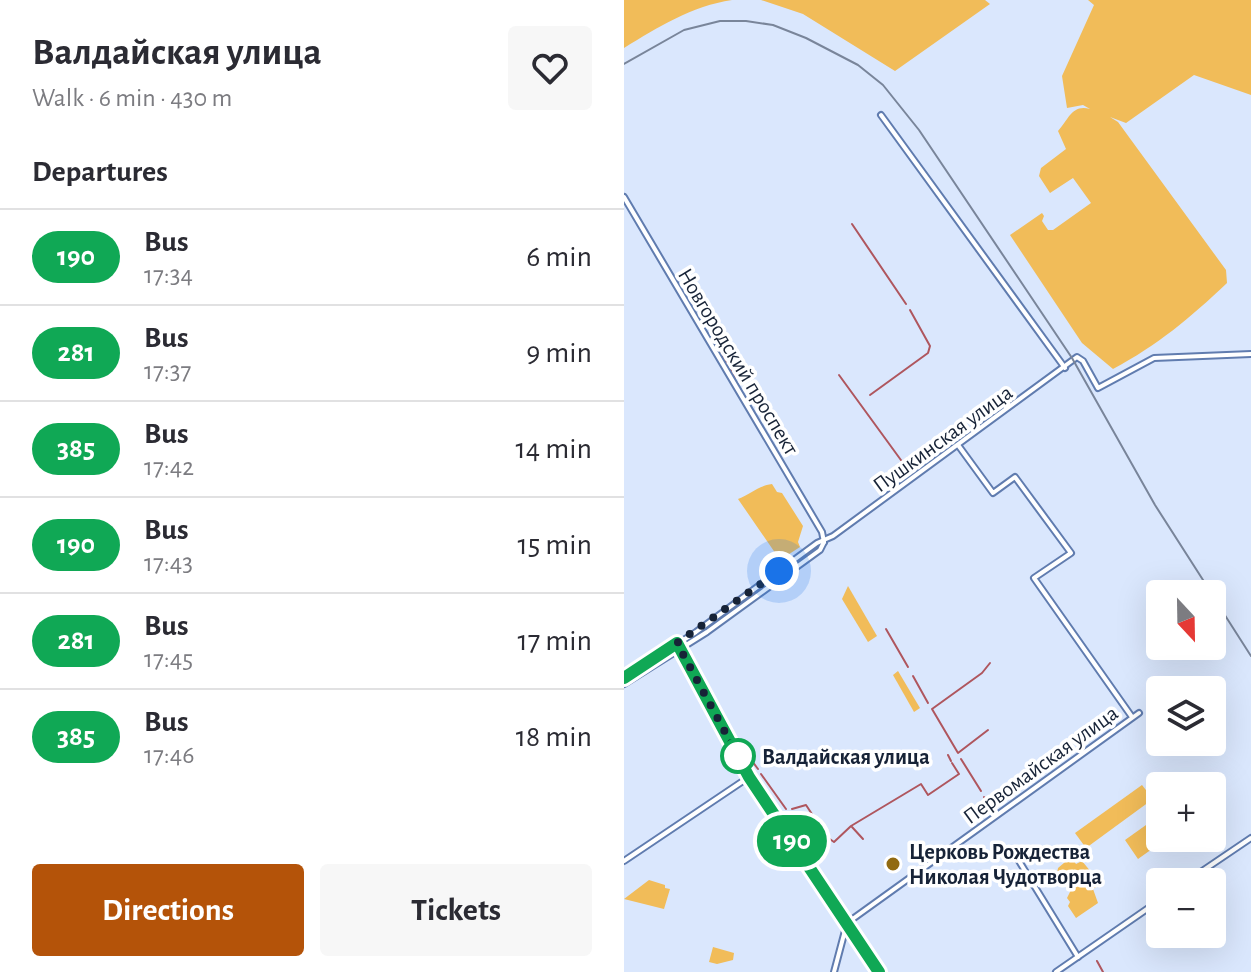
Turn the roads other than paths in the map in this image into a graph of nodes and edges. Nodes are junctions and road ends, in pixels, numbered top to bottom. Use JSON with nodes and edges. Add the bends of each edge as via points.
{"nodes":[{"id":1,"x":881,"y":115,"type":"dead end"},
{"id":2,"x":624,"y":197,"type":"edge"},
{"id":3,"x":1251,"y":354,"type":"edge"},
{"id":4,"x":1065,"y":368,"type":"junction"},
{"id":5,"x":958,"y":445,"type":"junction"},
{"id":6,"x":824,"y":542,"type":"junction"},
{"id":7,"x":678,"y":646,"type":"junction"},
{"id":8,"x":624,"y":681,"type":"edge"},
{"id":9,"x":1139,"y":713,"type":"dead end"},
{"id":10,"x":1132,"y":717,"type":"junction"},
{"id":11,"x":749,"y":777,"type":"junction"},
{"id":12,"x":1251,"y":838,"type":"edge"},
{"id":13,"x":624,"y":861,"type":"edge"},
{"id":14,"x":1019,"y":861,"type":"dead end"},
{"id":15,"x":1207,"y":868,"type":"edge"},
{"id":16,"x":1146,"y":910,"type":"edge"},
{"id":17,"x":847,"y":923,"type":"junction"},
{"id":18,"x":1078,"y":957,"type":"junction"},
{"id":19,"x":834,"y":972,"type":"edge"},
{"id":20,"x":879,"y":972,"type":"edge"},
{"id":21,"x":1056,"y":972,"type":"edge"}],
"edges":[{"from":1,"to":4,"type":"street"},
{"from":2,"to":6,"type":"street","name":"Новгородский проспект"},
{"from":3,"to":4,"type":"street","name":"Пушкинская улица","via":[[1154,358],[1098,388],[1077,357]]},
{"from":4,"to":5,"type":"street","name":"Пушкинская улица"},
{"from":5,"to":6,"type":"street","name":"Пушкинская улица"},
{"from":5,"to":10,"type":"street","via":[[993,493],[1015,477],[1071,553],[1034,578]]},
{"from":6,"to":7,"type":"street","name":"Пушкинская улица"},
{"from":7,"to":8,"type":"street","name":"Пушкинская улица"},
{"from":7,"to":11,"type":"street"},
{"from":9,"to":10,"type":"street","name":"Первомайская улица"},
{"from":10,"to":17,"type":"street","name":"Первомайская улица"},
{"from":11,"to":13,"type":"street"},
{"from":11,"to":17,"type":"street"},
{"from":12,"to":15,"type":"street"},
{"from":14,"to":18,"type":"street"},
{"from":16,"to":18,"type":"street"},
{"from":17,"to":19,"type":"street"},
{"from":17,"to":20,"type":"street"},
{"from":18,"to":21,"type":"street"}]}
